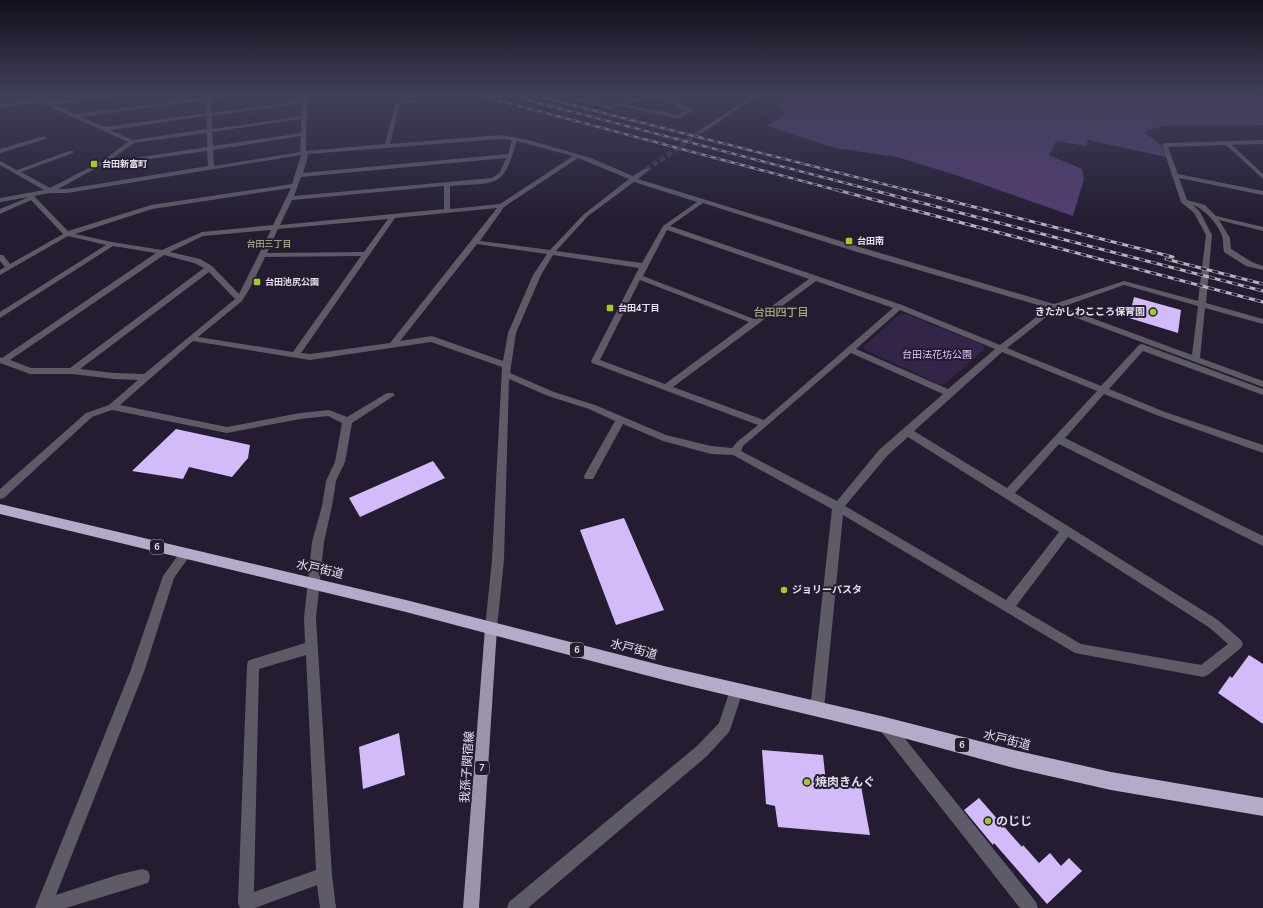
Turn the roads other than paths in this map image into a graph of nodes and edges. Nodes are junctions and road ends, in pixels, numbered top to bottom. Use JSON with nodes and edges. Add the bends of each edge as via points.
{"nodes":[{"id":1,"x":120,"y":136,"type":"edge"},
{"id":2,"x":172,"y":136,"type":"edge"},
{"id":3,"x":210,"y":136,"type":"edge"},
{"id":4,"x":288,"y":136,"type":"edge"},
{"id":5,"x":304,"y":136,"type":"edge"},
{"id":6,"x":389,"y":136,"type":"edge"},
{"id":7,"x":44,"y":138,"type":"dead end"},
{"id":8,"x":516,"y":139,"type":"junction"},
{"id":9,"x":132,"y":142,"type":"junction"},
{"id":10,"x":1263,"y":142,"type":"edge"},
{"id":11,"x":1227,"y":143,"type":"junction"},
{"id":12,"x":387,"y":146,"type":"junction"},
{"id":13,"x":211,"y":148,"type":"junction"},
{"id":14,"x":0,"y":151,"type":"edge"},
{"id":15,"x":71,"y":152,"type":"dead end"},
{"id":16,"x":303,"y":153,"type":"junction"},
{"id":17,"x":510,"y":156,"type":"junction"},
{"id":18,"x":577,"y":156,"type":"junction"},
{"id":19,"x":0,"y":163,"type":"edge"},
{"id":20,"x":96,"y":166,"type":"junction"},
{"id":21,"x":211,"y":167,"type":"junction"},
{"id":22,"x":646,"y":170,"type":"tunnel mouth"},
{"id":23,"x":16,"y":172,"type":"junction"},
{"id":24,"x":299,"y":175,"type":"junction"},
{"id":25,"x":1175,"y":175,"type":"junction"},
{"id":26,"x":1263,"y":177,"type":"edge"},
{"id":27,"x":633,"y":179,"type":"junction"},
{"id":28,"x":447,"y":184,"type":"junction"},
{"id":29,"x":294,"y":186,"type":"junction"},
{"id":30,"x":50,"y":191,"type":"junction"},
{"id":31,"x":1263,"y":194,"type":"edge"},
{"id":32,"x":32,"y":197,"type":"junction"},
{"id":33,"x":290,"y":198,"type":"junction"},
{"id":34,"x":0,"y":200,"type":"edge"},
{"id":35,"x":702,"y":201,"type":"junction"},
{"id":36,"x":1184,"y":202,"type":"junction"},
{"id":37,"x":502,"y":206,"type":"junction"},
{"id":38,"x":447,"y":211,"type":"junction"},
{"id":39,"x":0,"y":212,"type":"edge"},
{"id":40,"x":392,"y":216,"type":"junction"},
{"id":41,"x":1214,"y":217,"type":"junction"},
{"id":42,"x":274,"y":227,"type":"junction"},
{"id":43,"x":665,"y":227,"type":"junction"},
{"id":44,"x":1263,"y":228,"type":"edge"},
{"id":45,"x":67,"y":234,"type":"junction"},
{"id":46,"x":475,"y":242,"type":"junction"},
{"id":47,"x":112,"y":244,"type":"junction"},
{"id":48,"x":163,"y":252,"type":"junction"},
{"id":49,"x":552,"y":252,"type":"junction"},
{"id":50,"x":366,"y":254,"type":"junction"},
{"id":51,"x":262,"y":255,"type":"junction"},
{"id":52,"x":0,"y":257,"type":"edge"},
{"id":53,"x":644,"y":266,"type":"junction"},
{"id":54,"x":9,"y":268,"type":"junction"},
{"id":55,"x":209,"y":268,"type":"junction"},
{"id":56,"x":1263,"y":268,"type":"edge"},
{"id":57,"x":0,"y":273,"type":"edge"},
{"id":58,"x":639,"y":277,"type":"junction"},
{"id":59,"x":815,"y":278,"type":"junction"},
{"id":60,"x":238,"y":299,"type":"junction"},
{"id":61,"x":899,"y":307,"type":"junction"},
{"id":62,"x":1054,"y":307,"type":"junction"},
{"id":63,"x":0,"y":316,"type":"edge"},
{"id":64,"x":755,"y":322,"type":"junction"},
{"id":65,"x":1263,"y":322,"type":"edge"},
{"id":66,"x":191,"y":338,"type":"junction"},
{"id":67,"x":393,"y":345,"type":"junction"},
{"id":68,"x":1000,"y":348,"type":"junction"},
{"id":69,"x":851,"y":350,"type":"junction"},
{"id":70,"x":295,"y":355,"type":"junction"},
{"id":71,"x":1196,"y":358,"type":"junction"},
{"id":72,"x":1,"y":361,"type":"edge"},
{"id":73,"x":506,"y":370,"type":"junction"},
{"id":74,"x":72,"y":371,"type":"junction"},
{"id":75,"x":146,"y":376,"type":"junction"},
{"id":76,"x":1263,"y":384,"type":"edge"},
{"id":77,"x":666,"y":387,"type":"junction"},
{"id":78,"x":1102,"y":390,"type":"junction"},
{"id":79,"x":1263,"y":392,"type":"edge"},
{"id":80,"x":949,"y":393,"type":"junction"},
{"id":81,"x":390,"y":394,"type":"dead end"},
{"id":82,"x":112,"y":407,"type":"junction"},
{"id":83,"x":621,"y":419,"type":"junction"},
{"id":84,"x":347,"y":422,"type":"junction"},
{"id":85,"x":765,"y":424,"type":"junction"},
{"id":86,"x":907,"y":432,"type":"junction"},
{"id":87,"x":1058,"y":439,"type":"junction"},
{"id":88,"x":1263,"y":449,"type":"edge"},
{"id":89,"x":735,"y":452,"type":"junction"},
{"id":90,"x":589,"y":476,"type":"dead end"},
{"id":91,"x":1008,"y":494,"type":"junction"},
{"id":92,"x":0,"y":495,"type":"edge"},
{"id":93,"x":838,"y":507,"type":"junction"},
{"id":94,"x":0,"y":509,"type":"edge"},
{"id":95,"x":1066,"y":531,"type":"junction"},
{"id":96,"x":1263,"y":541,"type":"edge"},
{"id":97,"x":186,"y":554,"type":"junction"},
{"id":98,"x":314,"y":584,"type":"junction"},
{"id":99,"x":1008,"y":607,"type":"junction"},
{"id":100,"x":490,"y":628,"type":"junction"},
{"id":101,"x":312,"y":647,"type":"junction"},
{"id":102,"x":736,"y":690,"type":"junction"},
{"id":103,"x":817,"y":709,"type":"junction"},
{"id":104,"x":885,"y":725,"type":"junction"},
{"id":105,"x":1263,"y":808,"type":"edge"},
{"id":106,"x":324,"y":875,"type":"junction"},
{"id":107,"x":142,"y":877,"type":"dead end"},
{"id":108,"x":43,"y":907,"type":"edge"},
{"id":109,"x":328,"y":908,"type":"edge"},
{"id":110,"x":471,"y":908,"type":"edge"},
{"id":111,"x":515,"y":908,"type":"edge"},
{"id":112,"x":1030,"y":908,"type":"edge"}],
"edges":[{"from":1,"to":9,"type":"street"},
{"from":2,"to":9,"type":"street"},
{"from":3,"to":13,"type":"street"},
{"from":4,"to":13,"type":"street"},
{"from":5,"to":16,"type":"street"},
{"from":6,"to":12,"type":"street"},
{"from":7,"to":14,"type":"street"},
{"from":8,"to":12,"type":"street","via":[[481,138]]},
{"from":8,"to":17,"type":"street"},
{"from":8,"to":18,"type":"street"},
{"from":9,"to":20,"type":"street","via":[[118,154]]},
{"from":10,"to":11,"type":"street"},
{"from":11,"to":25,"type":"street","via":[[1165,145]]},
{"from":11,"to":26,"type":"street"},
{"from":12,"to":16,"type":"street"},
{"from":13,"to":20,"type":"street"},
{"from":13,"to":21,"type":"street"},
{"from":15,"to":23,"type":"street"},
{"from":16,"to":21,"type":"street"},
{"from":16,"to":24,"type":"street","via":[[305,156]]},
{"from":17,"to":24,"type":"street"},
{"from":17,"to":28,"type":"street","via":[[500,177],[494,180]]},
{"from":18,"to":27,"type":"street"},
{"from":18,"to":37,"type":"street"},
{"from":19,"to":23,"type":"street"},
{"from":20,"to":30,"type":"street"},
{"from":21,"to":30,"type":"street","via":[[67,191]]},
{"from":22,"to":27,"type":"street"},
{"from":23,"to":30,"type":"street"},
{"from":24,"to":29,"type":"street"},
{"from":25,"to":31,"type":"street"},
{"from":25,"to":36,"type":"street"},
{"from":27,"to":35,"type":"street"},
{"from":27,"to":49,"type":"street","via":[[586,215]]},
{"from":28,"to":33,"type":"street"},
{"from":28,"to":38,"type":"street"},
{"from":29,"to":33,"type":"street"},
{"from":29,"to":45,"type":"street","via":[[151,207]]},
{"from":30,"to":32,"type":"street"},
{"from":30,"to":34,"type":"street"},
{"from":32,"to":39,"type":"street"},
{"from":32,"to":45,"type":"street"},
{"from":33,"to":42,"type":"street"},
{"from":35,"to":43,"type":"street"},
{"from":35,"to":62,"type":"street"},
{"from":36,"to":41,"type":"street","via":[[1203,206]]},
{"from":36,"to":71,"type":"street","via":[[1197,212],[1210,235]]},
{"from":37,"to":38,"type":"street"},
{"from":37,"to":46,"type":"street"},
{"from":38,"to":40,"type":"street"},
{"from":40,"to":42,"type":"street"},
{"from":40,"to":50,"type":"street"},
{"from":41,"to":44,"type":"street"},
{"from":41,"to":56,"type":"street","via":[[1226,238],[1227,250],[1248,264]]},
{"from":42,"to":48,"type":"street","via":[[202,234]]},
{"from":42,"to":51,"type":"street"},
{"from":43,"to":53,"type":"street"},
{"from":43,"to":59,"type":"street"},
{"from":45,"to":47,"type":"street"},
{"from":45,"to":54,"type":"street"},
{"from":46,"to":49,"type":"street"},
{"from":46,"to":67,"type":"street"},
{"from":47,"to":48,"type":"street"},
{"from":47,"to":63,"type":"street"},
{"from":48,"to":55,"type":"street","via":[[197,261]]},
{"from":48,"to":72,"type":"street"},
{"from":49,"to":53,"type":"street"},
{"from":49,"to":73,"type":"street","via":[[537,275],[512,333]]},
{"from":50,"to":51,"type":"street"},
{"from":50,"to":70,"type":"street"},
{"from":51,"to":60,"type":"street"},
{"from":52,"to":54,"type":"street"},
{"from":53,"to":58,"type":"street"},
{"from":54,"to":57,"type":"street"},
{"from":55,"to":60,"type":"street"},
{"from":55,"to":74,"type":"street"},
{"from":58,"to":64,"type":"street"},
{"from":58,"to":77,"type":"street","via":[[595,362]]},
{"from":59,"to":61,"type":"street"},
{"from":59,"to":64,"type":"street"},
{"from":60,"to":66,"type":"street"},
{"from":61,"to":68,"type":"street"},
{"from":61,"to":69,"type":"street"},
{"from":62,"to":65,"type":"street","via":[[1124,283]]},
{"from":62,"to":68,"type":"street"},
{"from":62,"to":71,"type":"street"},
{"from":64,"to":77,"type":"street"},
{"from":66,"to":70,"type":"street"},
{"from":66,"to":75,"type":"street"},
{"from":67,"to":70,"type":"street","via":[[310,357]]},
{"from":67,"to":73,"type":"street","via":[[432,340]]},
{"from":68,"to":78,"type":"street"},
{"from":68,"to":80,"type":"street"},
{"from":69,"to":80,"type":"street"},
{"from":69,"to":85,"type":"street"},
{"from":71,"to":76,"type":"street"},
{"from":72,"to":74,"type":"street","via":[[30,371]]},
{"from":73,"to":83,"type":"street","via":[[551,394]]},
{"from":73,"to":100,"type":"street","via":[[498,560]]},
{"from":74,"to":75,"type":"street","via":[[114,376]]},
{"from":75,"to":82,"type":"street"},
{"from":77,"to":85,"type":"street"},
{"from":78,"to":79,"type":"street","via":[[1142,347]]},
{"from":78,"to":87,"type":"street"},
{"from":78,"to":88,"type":"street"},
{"from":80,"to":86,"type":"street"},
{"from":81,"to":84,"type":"street"},
{"from":82,"to":84,"type":"street","via":[[226,430],[329,413]]},
{"from":82,"to":92,"type":"street","via":[[88,415]]},
{"from":83,"to":89,"type":"street","via":[[662,438],[711,450]]},
{"from":83,"to":90,"type":"street"},
{"from":84,"to":98,"type":"street","via":[[348,429],[340,462],[331,481],[318,542]]},
{"from":85,"to":89,"type":"street","via":[[740,444]]},
{"from":86,"to":91,"type":"street"},
{"from":86,"to":93,"type":"street","via":[[883,453]]},
{"from":87,"to":91,"type":"street"},
{"from":87,"to":96,"type":"street"},
{"from":89,"to":93,"type":"street"},
{"from":91,"to":95,"type":"street"},
{"from":93,"to":99,"type":"street"},
{"from":93,"to":103,"type":"street"},
{"from":94,"to":97,"type":"highway","name":"水戸街道","number":"6"},
{"from":95,"to":99,"type":"street"},
{"from":95,"to":99,"type":"street","via":[[1214,624],[1236,644],[1203,671],[1079,649]]},
{"from":97,"to":98,"type":"highway","name":"水戸街道","number":"6"},
{"from":97,"to":108,"type":"street","via":[[169,576],[137,672]]},
{"from":98,"to":100,"type":"highway","name":"水戸街道","number":"6"},
{"from":98,"to":101,"type":"street","via":[[310,618]]},
{"from":100,"to":102,"type":"highway","name":"水戸街道","number":"6","via":[[664,674]]},
{"from":100,"to":110,"type":"main road","name":"我孫子関宿線","number":"7"},
{"from":101,"to":106,"type":"street"},
{"from":101,"to":106,"type":"street","via":[[253,665],[246,903]]},
{"from":102,"to":103,"type":"highway","name":"水戸街道","number":"6"},
{"from":102,"to":111,"type":"street","via":[[724,728],[702,751]]},
{"from":103,"to":104,"type":"highway","name":"水戸街道","number":"6"},
{"from":104,"to":105,"type":"highway","name":"水戸街道","number":"6","via":[[1111,781]]},
{"from":104,"to":112,"type":"street"},
{"from":106,"to":109,"type":"street"},
{"from":107,"to":108,"type":"street","via":[[117,882]]}]}
